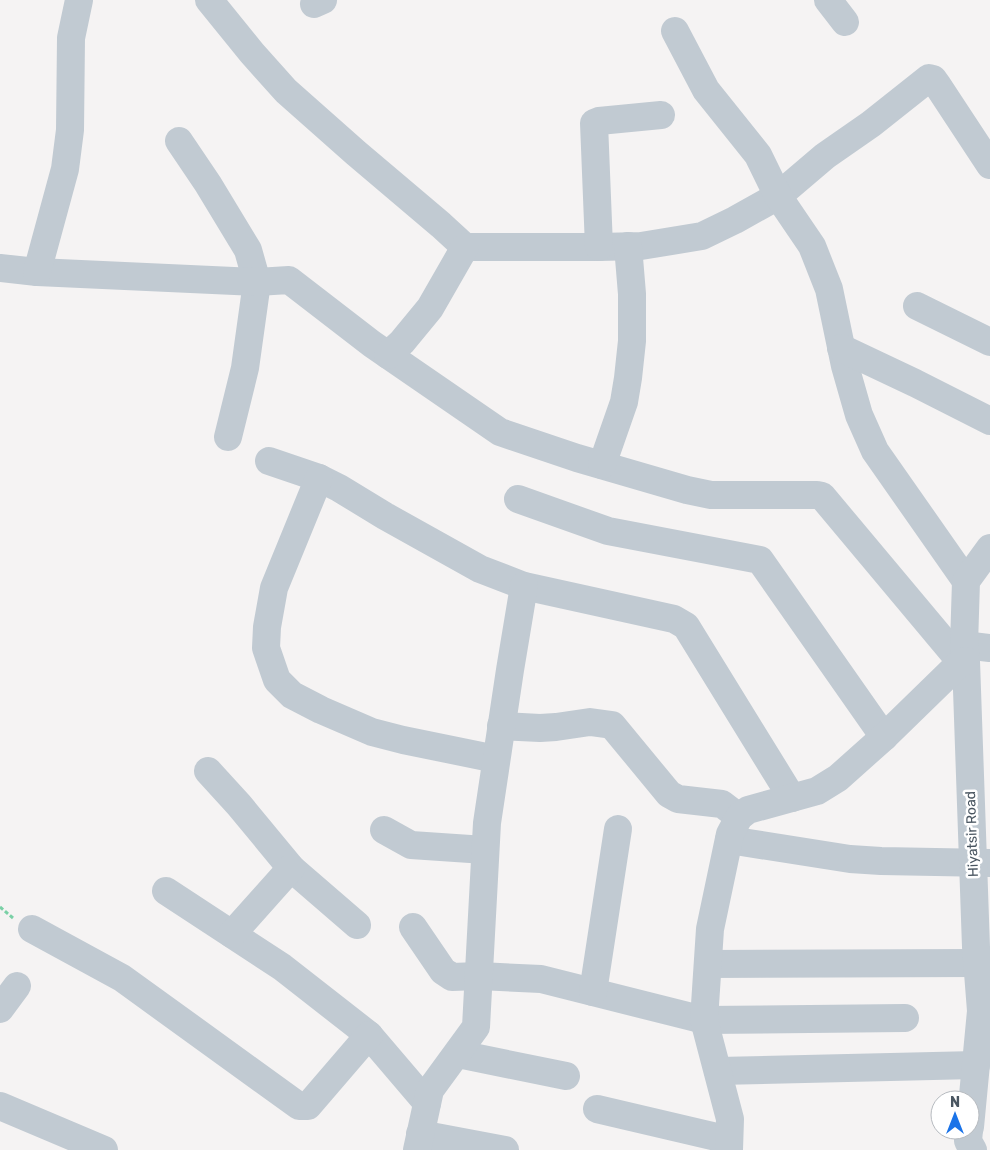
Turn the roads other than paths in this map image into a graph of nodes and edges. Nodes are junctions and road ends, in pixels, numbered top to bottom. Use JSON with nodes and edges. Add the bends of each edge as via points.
{"nodes":[{"id":1,"x":209,"y":0,"type":"edge"},
{"id":2,"x":828,"y":0,"type":"edge"},
{"id":3,"x":77,"y":6,"type":"edge"},
{"id":4,"x":845,"y":22,"type":"dead end"},
{"id":5,"x":675,"y":31,"type":"dead end"},
{"id":6,"x":661,"y":115,"type":"dead end"},
{"id":7,"x":179,"y":141,"type":"dead end"},
{"id":8,"x":990,"y":165,"type":"edge"},
{"id":9,"x":778,"y":196,"type":"junction"},
{"id":10,"x":628,"y":246,"type":"junction"},
{"id":11,"x":465,"y":247,"type":"junction"},
{"id":12,"x":600,"y":247,"type":"junction"},
{"id":13,"x":0,"y":268,"type":"edge"},
{"id":14,"x":37,"y":272,"type":"junction"},
{"id":15,"x":271,"y":281,"type":"junction"},
{"id":16,"x":917,"y":306,"type":"dead end"},
{"id":17,"x":990,"y":342,"type":"edge"},
{"id":18,"x":841,"y":348,"type":"junction"},
{"id":19,"x":388,"y":355,"type":"junction"},
{"id":20,"x":990,"y":421,"type":"edge"},
{"id":21,"x":228,"y":437,"type":"dead end"},
{"id":22,"x":269,"y":460,"type":"dead end"},
{"id":23,"x":602,"y":465,"type":"junction"},
{"id":24,"x":319,"y":478,"type":"junction"},
{"id":25,"x":518,"y":499,"type":"dead end"},
{"id":26,"x":990,"y":548,"type":"edge"},
{"id":27,"x":966,"y":581,"type":"junction"},
{"id":28,"x":524,"y":586,"type":"junction"},
{"id":29,"x":970,"y":654,"type":"edge"},
{"id":30,"x":501,"y":726,"type":"junction"},
{"id":31,"x":884,"y":737,"type":"junction"},
{"id":32,"x":496,"y":760,"type":"junction"},
{"id":33,"x":208,"y":771,"type":"dead end"},
{"id":34,"x":792,"y":798,"type":"junction"},
{"id":35,"x":618,"y":829,"type":"dead end"},
{"id":36,"x":734,"y":829,"type":"junction"},
{"id":37,"x":384,"y":830,"type":"dead end"},
{"id":38,"x":485,"y":850,"type":"junction"},
{"id":39,"x":982,"y":863,"type":"edge"},
{"id":40,"x":291,"y":868,"type":"junction"},
{"id":41,"x":166,"y":891,"type":"dead end"},
{"id":42,"x":357,"y":925,"type":"dead end"},
{"id":43,"x":413,"y":926,"type":"dead end"},
{"id":44,"x":32,"y":929,"type":"dead end"},
{"id":45,"x":232,"y":934,"type":"junction"},
{"id":46,"x":977,"y":963,"type":"junction"},
{"id":47,"x":708,"y":964,"type":"junction"},
{"id":48,"x":479,"y":976,"type":"junction"},
{"id":49,"x":16,"y":986,"type":"dead end"},
{"id":50,"x":593,"y":992,"type":"junction"},
{"id":51,"x":0,"y":1009,"type":"edge"},
{"id":52,"x":905,"y":1018,"type":"dead end"},
{"id":53,"x":704,"y":1020,"type":"junction"},
{"id":54,"x":369,"y":1035,"type":"junction"},
{"id":55,"x":458,"y":1054,"type":"junction"},
{"id":56,"x":976,"y":1065,"type":"junction"},
{"id":57,"x":718,"y":1071,"type":"junction"},
{"id":58,"x":566,"y":1076,"type":"dead end"},
{"id":59,"x":974,"y":1090,"type":"edge"},
{"id":60,"x":427,"y":1103,"type":"junction"},
{"id":61,"x":0,"y":1106,"type":"edge"},
{"id":62,"x":596,"y":1109,"type":"dead end"},
{"id":63,"x":418,"y":1142,"type":"edge"},
{"id":64,"x":729,"y":1145,"type":"edge"},
{"id":65,"x":104,"y":1150,"type":"edge"},
{"id":66,"x":505,"y":1150,"type":"edge"}],
"edges":[{"from":1,"to":11,"type":"street","via":[[286,91]]},
{"from":2,"to":4,"type":"street"},
{"from":3,"to":14,"type":"street","via":[[71,38],[70,130],[65,170]]},
{"from":5,"to":9,"type":"street","via":[[706,90],[758,155]]},
{"from":6,"to":12,"type":"street","via":[[594,123]]},
{"from":7,"to":15,"type":"street"},
{"from":8,"to":9,"type":"street","via":[[933,78],[929,78]]},
{"from":9,"to":10,"type":"street","via":[[702,236]]},
{"from":9,"to":18,"type":"street","via":[[812,246],[829,289]]},
{"from":10,"to":12,"type":"street"},
{"from":10,"to":23,"type":"street","via":[[632,294],[628,378],[624,402]]},
{"from":11,"to":12,"type":"street"},
{"from":11,"to":19,"type":"street","via":[[430,308]]},
{"from":13,"to":14,"type":"street"},
{"from":14,"to":15,"type":"street"},
{"from":15,"to":19,"type":"street"},
{"from":15,"to":21,"type":"street"},
{"from":16,"to":17,"type":"street"},
{"from":18,"to":20,"type":"street"},
{"from":18,"to":27,"type":"street","via":[[859,415],[875,451]]},
{"from":19,"to":23,"type":"street","via":[[500,432]]},
{"from":22,"to":24,"type":"street"},
{"from":23,"to":29,"type":"street","via":[[711,495],[822,496]]},
{"from":24,"to":28,"type":"street","via":[[480,569]]},
{"from":24,"to":32,"type":"street","via":[[274,588],[266,648],[277,680],[292,695],[372,732]]},
{"from":25,"to":31,"type":"street","via":[[608,532],[760,560]]},
{"from":26,"to":27,"type":"street"},
{"from":27,"to":29,"type":"street","name":"Hiyatsir Road"},
{"from":28,"to":30,"type":"street"},
{"from":28,"to":34,"type":"street","via":[[674,619],[686,626]]},
{"from":29,"to":31,"type":"street"},
{"from":29,"to":39,"type":"street","name":"Hiyatsir Road"},
{"from":30,"to":32,"type":"street"},
{"from":30,"to":36,"type":"street","via":[[556,728],[590,722],[612,725],[669,794],[678,799],[722,804]]},
{"from":31,"to":34,"type":"street","via":[[838,778],[817,791]]},
{"from":32,"to":38,"type":"street"},
{"from":33,"to":40,"type":"street"},
{"from":34,"to":36,"type":"street","via":[[748,810]]},
{"from":35,"to":50,"type":"street"},
{"from":36,"to":39,"type":"street","via":[[850,859]]},
{"from":36,"to":47,"type":"street","via":[[710,929]]},
{"from":37,"to":38,"type":"street","via":[[411,844]]},
{"from":38,"to":48,"type":"street"},
{"from":39,"to":46,"type":"street","name":"Hiyatsir Road"},
{"from":40,"to":42,"type":"street"},
{"from":40,"to":45,"type":"street"},
{"from":41,"to":45,"type":"street"},
{"from":43,"to":48,"type":"street","via":[[443,971],[452,977]]},
{"from":44,"to":54,"type":"street","via":[[122,978],[299,1106],[308,1106]]},
{"from":45,"to":54,"type":"street","via":[[282,967]]},
{"from":46,"to":47,"type":"street"},
{"from":46,"to":56,"type":"street","name":"Hiyatsir Road","via":[[981,1011]]},
{"from":47,"to":53,"type":"street"},
{"from":48,"to":50,"type":"street","via":[[541,978]]},
{"from":48,"to":55,"type":"street","via":[[476,1027]]},
{"from":49,"to":51,"type":"street"},
{"from":50,"to":53,"type":"street"},
{"from":52,"to":53,"type":"street"},
{"from":53,"to":57,"type":"street"},
{"from":54,"to":60,"type":"street"},
{"from":55,"to":58,"type":"street"},
{"from":55,"to":60,"type":"street","via":[[430,1090]]},
{"from":56,"to":57,"type":"street"},
{"from":56,"to":59,"type":"street","name":"Hiyatsir Road"},
{"from":57,"to":64,"type":"street","via":[[730,1119]]},
{"from":60,"to":63,"type":"street"},
{"from":61,"to":65,"type":"street"},
{"from":62,"to":64,"type":"street"},
{"from":63,"to":66,"type":"street"}]}
